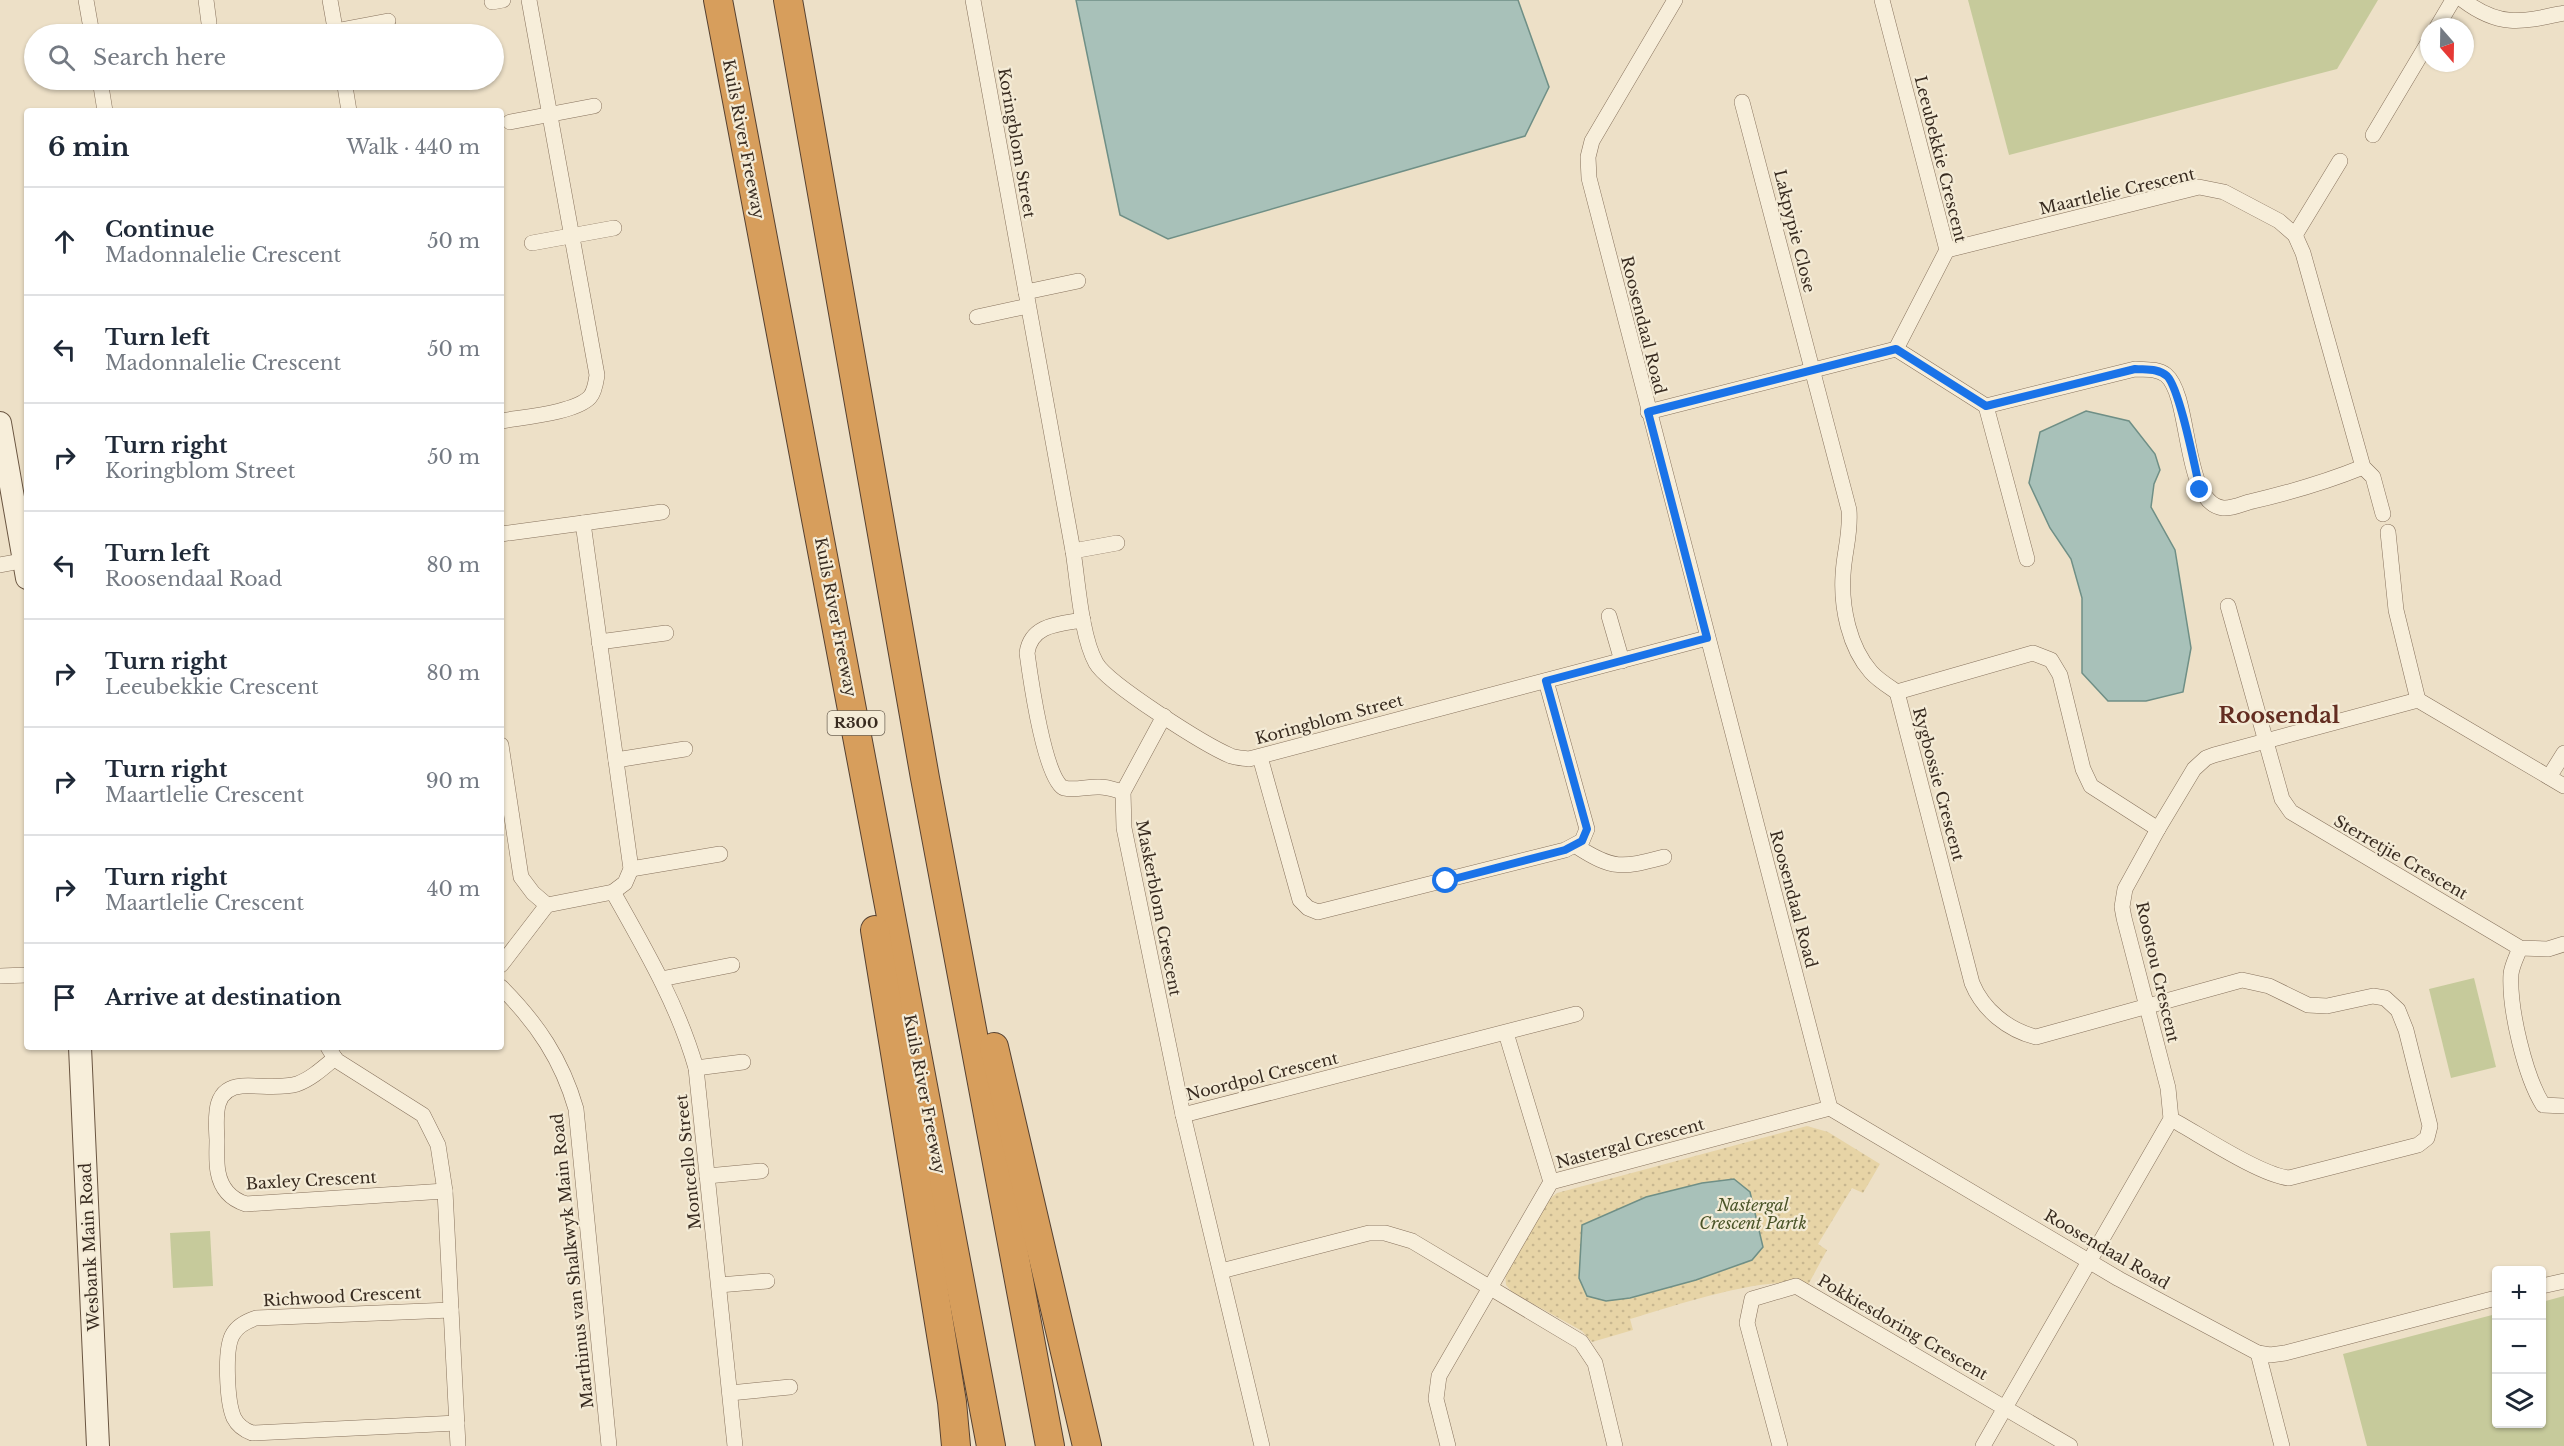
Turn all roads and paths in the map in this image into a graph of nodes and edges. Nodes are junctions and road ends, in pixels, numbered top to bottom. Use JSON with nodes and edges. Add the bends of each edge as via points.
{"nodes":[{"id":1,"x":86,"y":0,"type":"edge"},
{"id":2,"x":206,"y":0,"type":"edge"},
{"id":3,"x":330,"y":0,"type":"edge"},
{"id":4,"x":529,"y":0,"type":"edge"},
{"id":5,"x":718,"y":0,"type":"edge"},
{"id":6,"x":788,"y":0,"type":"edge"},
{"id":7,"x":973,"y":0,"type":"edge"},
{"id":8,"x":1675,"y":0,"type":"edge"},
{"id":9,"x":1882,"y":0,"type":"edge"},
{"id":10,"x":2453,"y":0,"type":"edge"},
{"id":11,"x":2463,"y":0,"type":"edge"},
{"id":12,"x":2564,"y":13,"type":"edge"},
{"id":13,"x":2442,"y":18,"type":"edge"},
{"id":14,"x":388,"y":21,"type":"dead end"},
{"id":15,"x":209,"y":23,"type":"dead end"},
{"id":16,"x":90,"y":24,"type":"edge"},
{"id":17,"x":334,"y":24,"type":"edge"},
{"id":18,"x":375,"y":24,"type":"edge"},
{"id":19,"x":2420,"y":56,"type":"edge"},
{"id":20,"x":102,"y":90,"type":"edge"},
{"id":21,"x":346,"y":90,"type":"edge"},
{"id":22,"x":1742,"y":102,"type":"dead end"},
{"id":23,"x":594,"y":106,"type":"dead end"},
{"id":24,"x":105,"y":108,"type":"edge"},
{"id":25,"x":349,"y":108,"type":"edge"},
{"id":26,"x":550,"y":115,"type":"junction"},
{"id":27,"x":510,"y":122,"type":"dead end"},
{"id":28,"x":2373,"y":135,"type":"dead end"},
{"id":29,"x":2340,"y":161,"type":"dead end"},
{"id":30,"x":614,"y":228,"type":"dead end"},
{"id":31,"x":2295,"y":235,"type":"junction"},
{"id":32,"x":572,"y":236,"type":"junction"},
{"id":33,"x":532,"y":243,"type":"dead end"},
{"id":34,"x":1947,"y":250,"type":"junction"},
{"id":35,"x":1078,"y":281,"type":"dead end"},
{"id":36,"x":1027,"y":299,"type":"junction"},
{"id":37,"x":976,"y":317,"type":"dead end"},
{"id":38,"x":1896,"y":349,"type":"junction"},
{"id":39,"x":1812,"y":369,"type":"junction"},
{"id":40,"x":1986,"y":406,"type":"junction"},
{"id":41,"x":1648,"y":412,"type":"junction"},
{"id":42,"x":504,"y":420,"type":"edge"},
{"id":43,"x":0,"y":423,"type":"edge"},
{"id":44,"x":2363,"y":467,"type":"junction"},
{"id":45,"x":662,"y":512,"type":"dead end"},
{"id":46,"x":2383,"y":514,"type":"dead end"},
{"id":47,"x":583,"y":523,"type":"junction"},
{"id":48,"x":2388,"y":532,"type":"dead end"},
{"id":49,"x":504,"y":534,"type":"edge"},
{"id":50,"x":1117,"y":543,"type":"dead end"},
{"id":51,"x":1073,"y":551,"type":"junction"},
{"id":52,"x":24,"y":555,"type":"edge"},
{"id":53,"x":2027,"y":559,"type":"dead end"},
{"id":54,"x":0,"y":565,"type":"edge"},
{"id":55,"x":24,"y":566,"type":"edge"},
{"id":56,"x":2228,"y":606,"type":"dead end"},
{"id":57,"x":1609,"y":616,"type":"dead end"},
{"id":58,"x":1083,"y":620,"type":"junction"},
{"id":59,"x":666,"y":633,"type":"dead end"},
{"id":60,"x":1707,"y":638,"type":"junction"},
{"id":61,"x":599,"y":642,"type":"junction"},
{"id":62,"x":1622,"y":661,"type":"junction"},
{"id":63,"x":1546,"y":681,"type":"junction"},
{"id":64,"x":1897,"y":692,"type":"junction"},
{"id":65,"x":2418,"y":700,"type":"junction"},
{"id":66,"x":1164,"y":716,"type":"junction"},
{"id":67,"x":2266,"y":742,"type":"junction"},
{"id":68,"x":685,"y":749,"type":"dead end"},
{"id":69,"x":2564,"y":753,"type":"edge"},
{"id":70,"x":1260,"y":757,"type":"junction"},
{"id":71,"x":616,"y":760,"type":"junction"},
{"id":72,"x":504,"y":765,"type":"edge"},
{"id":73,"x":2549,"y":777,"type":"junction"},
{"id":74,"x":925,"y":778,"type":"junction"},
{"id":75,"x":2564,"y":786,"type":"edge"},
{"id":76,"x":1123,"y":792,"type":"junction"},
{"id":77,"x":2158,"y":829,"type":"junction"},
{"id":78,"x":879,"y":846,"type":"junction"},
{"id":79,"x":1576,"y":846,"type":"junction"},
{"id":80,"x":720,"y":854,"type":"dead end"},
{"id":81,"x":1664,"y":857,"type":"dead end"},
{"id":82,"x":631,"y":869,"type":"junction"},
{"id":83,"x":613,"y":892,"type":"junction"},
{"id":84,"x":547,"y":905,"type":"junction"},
{"id":85,"x":2564,"y":944,"type":"edge"},
{"id":86,"x":2520,"y":948,"type":"junction"},
{"id":87,"x":504,"y":961,"type":"edge"},
{"id":88,"x":732,"y":965,"type":"dead end"},
{"id":89,"x":24,"y":975,"type":"edge"},
{"id":90,"x":0,"y":976,"type":"edge"},
{"id":91,"x":661,"y":979,"type":"junction"},
{"id":92,"x":504,"y":990,"type":"edge"},
{"id":93,"x":2145,"y":1007,"type":"junction"},
{"id":94,"x":1576,"y":1014,"type":"dead end"},
{"id":95,"x":1506,"y":1033,"type":"junction"},
{"id":96,"x":80,"y":1050,"type":"edge"},
{"id":97,"x":331,"y":1053,"type":"edge"},
{"id":98,"x":743,"y":1062,"type":"dead end"},
{"id":99,"x":696,"y":1068,"type":"junction"},
{"id":100,"x":2564,"y":1106,"type":"edge"},
{"id":101,"x":1830,"y":1108,"type":"junction"},
{"id":102,"x":1183,"y":1114,"type":"junction"},
{"id":103,"x":2171,"y":1119,"type":"junction"},
{"id":104,"x":761,"y":1171,"type":"dead end"},
{"id":105,"x":707,"y":1176,"type":"junction"},
{"id":106,"x":1551,"y":1182,"type":"junction"},
{"id":107,"x":445,"y":1191,"type":"junction"},
{"id":108,"x":2090,"y":1262,"type":"junction"},
{"id":109,"x":1221,"y":1271,"type":"junction"},
{"id":110,"x":767,"y":1281,"type":"dead end"},
{"id":111,"x":2564,"y":1281,"type":"edge"},
{"id":112,"x":719,"y":1285,"type":"junction"},
{"id":113,"x":2546,"y":1285,"type":"edge"},
{"id":114,"x":1490,"y":1286,"type":"junction"},
{"id":115,"x":2492,"y":1299,"type":"edge"},
{"id":116,"x":451,"y":1310,"type":"junction"},
{"id":117,"x":2258,"y":1353,"type":"junction"},
{"id":118,"x":790,"y":1387,"type":"dead end"},
{"id":119,"x":730,"y":1393,"type":"junction"},
{"id":120,"x":2006,"y":1408,"type":"junction"},
{"id":121,"x":457,"y":1423,"type":"junction"},
{"id":122,"x":98,"y":1446,"type":"edge"},
{"id":123,"x":458,"y":1446,"type":"edge"},
{"id":124,"x":609,"y":1446,"type":"edge"},
{"id":125,"x":735,"y":1446,"type":"edge"},
{"id":126,"x":956,"y":1446,"type":"edge"},
{"id":127,"x":991,"y":1446,"type":"edge"},
{"id":128,"x":1050,"y":1446,"type":"edge"},
{"id":129,"x":1087,"y":1446,"type":"edge"},
{"id":130,"x":1262,"y":1446,"type":"edge"},
{"id":131,"x":1448,"y":1446,"type":"edge"},
{"id":132,"x":1616,"y":1446,"type":"edge"},
{"id":133,"x":1780,"y":1446,"type":"edge"},
{"id":134,"x":1983,"y":1446,"type":"edge"},
{"id":135,"x":2070,"y":1446,"type":"edge"},
{"id":136,"x":2282,"y":1446,"type":"edge"}],
"edges":[{"from":1,"to":16,"type":"street"},
{"from":2,"to":15,"type":"street"},
{"from":3,"to":17,"type":"street"},
{"from":4,"to":26,"type":"street"},
{"from":5,"to":78,"type":"highway","name":"Kuils River Freeway","number":"R300"},
{"from":6,"to":74,"type":"highway"},
{"from":7,"to":36,"type":"street","name":"Koringblom Street"},
{"from":8,"to":41,"type":"street","name":"Roosendaal Road","via":[[1592,141],[1588,158],[1594,205]]},
{"from":9,"to":34,"type":"street","name":"Leeubekkie Crescent"},
{"from":10,"to":13,"type":"street"},
{"from":11,"to":12,"type":"street","via":[[2480,13],[2506,22],[2529,22]]},
{"from":14,"to":18,"type":"street"},
{"from":19,"to":28,"type":"street"},
{"from":20,"to":24,"type":"street"},
{"from":21,"to":25,"type":"street"},
{"from":22,"to":39,"type":"street","name":"Lakpypie Close"},
{"from":23,"to":26,"type":"street"},
{"from":26,"to":27,"type":"street"},
{"from":26,"to":32,"type":"street"},
{"from":29,"to":31,"type":"street"},
{"from":30,"to":32,"type":"street"},
{"from":31,"to":34,"type":"street","name":"Maartlelie Crescent","via":[[2279,221],[2224,192],[2199,188]]},
{"from":31,"to":44,"type":"street"},
{"from":32,"to":33,"type":"street"},
{"from":32,"to":42,"type":"street","via":[[597,375],[593,395],[571,407]]},
{"from":34,"to":38,"type":"street","name":"Leeubekkie Crescent"},
{"from":35,"to":36,"type":"street"},
{"from":36,"to":37,"type":"street"},
{"from":36,"to":51,"type":"street","name":"Koringblom Street"},
{"from":38,"to":39,"type":"street"},
{"from":38,"to":40,"type":"street"},
{"from":39,"to":41,"type":"street"},
{"from":39,"to":64,"type":"street","name":"Lakpypie Close","via":[[1849,510],[1844,608],[1863,661]]},
{"from":40,"to":44,"type":"street","via":[[2135,369],[2156,370],[2167,376],[2176,394],[2200,490],[2210,503],[2224,508],[2293,492]]},
{"from":40,"to":53,"type":"street"},
{"from":41,"to":60,"type":"street","name":"Roosendaal Road"},
{"from":43,"to":52,"type":"street"},
{"from":44,"to":46,"type":"street","via":[[2373,477]]},
{"from":45,"to":47,"type":"street"},
{"from":47,"to":49,"type":"street"},
{"from":47,"to":61,"type":"street"},
{"from":48,"to":65,"type":"street","via":[[2396,610]]},
{"from":50,"to":51,"type":"street"},
{"from":51,"to":58,"type":"street","name":"Koringblom Street"},
{"from":54,"to":55,"type":"street"},
{"from":56,"to":67,"type":"street","name":"Sterretjie Crescent"},
{"from":57,"to":62,"type":"street"},
{"from":58,"to":66,"type":"street","name":"Koringblom Street","via":[[1100,669]]},
{"from":58,"to":76,"type":"street","via":[[1047,627],[1035,634],[1028,646],[1042,739],[1059,786]]},
{"from":59,"to":61,"type":"street"},
{"from":60,"to":62,"type":"street","name":"Koringblom Street"},
{"from":60,"to":101,"type":"street","name":"Roosendaal Road"},
{"from":61,"to":71,"type":"street"},
{"from":62,"to":63,"type":"street","name":"Koringblom Street"},
{"from":63,"to":70,"type":"street","name":"Koringblom Street"},
{"from":63,"to":79,"type":"street","via":[[1587,829]]},
{"from":64,"to":77,"type":"street","name":"Rygbossie Crescent","via":[[2033,653],[2051,660],[2060,675],[2083,769],[2091,786]]},
{"from":64,"to":93,"type":"street","name":"Rygbossie Crescent","via":[[1972,983],[1984,1005],[2007,1024],[2036,1037]]},
{"from":65,"to":67,"type":"street","name":"Roostou Crescent"},
{"from":65,"to":73,"type":"street"},
{"from":66,"to":70,"type":"street","name":"Koringblom Street","via":[[1229,755]]},
{"from":66,"to":76,"type":"street","name":"Maskerblom Crescent"},
{"from":67,"to":77,"type":"street","name":"Roostou Crescent","via":[[2199,763]]},
{"from":67,"to":86,"type":"street","name":"Sterretjie Crescent","via":[[2282,799],[2291,812]]},
{"from":68,"to":71,"type":"street"},
{"from":69,"to":73,"type":"street"},
{"from":70,"to":79,"type":"street","via":[[1300,900],[1318,912]]},
{"from":71,"to":82,"type":"street"},
{"from":72,"to":84,"type":"street","via":[[521,877]]},
{"from":73,"to":75,"type":"street"},
{"from":74,"to":128,"type":"highway"},
{"from":74,"to":129,"type":"highway","via":[[959,883]]},
{"from":76,"to":102,"type":"street","name":"Maskerblom Crescent","via":[[1124,828],[1132,871]]},
{"from":77,"to":93,"type":"street","name":"Roostou Crescent","via":[[2122,896]]},
{"from":78,"to":126,"type":"highway","via":[[873,917]]},
{"from":78,"to":127,"type":"highway","name":"Kuils River Freeway","number":"R300"},
{"from":79,"to":81,"type":"street","via":[[1598,861],[1619,866]]},
{"from":80,"to":82,"type":"street"},
{"from":82,"to":83,"type":"street","via":[[626,883]]},
{"from":83,"to":84,"type":"street"},
{"from":83,"to":91,"type":"street","name":"Montcello Street"},
{"from":84,"to":87,"type":"street"},
{"from":85,"to":86,"type":"street","name":"Sterretjie Crescent","via":[[2548,949]]},
{"from":86,"to":100,"type":"street","via":[[2511,971],[2511,994],[2534,1090],[2543,1105]]},
{"from":88,"to":91,"type":"street"},
{"from":89,"to":90,"type":"street"},
{"from":91,"to":99,"type":"street","name":"Montcello Street"},
{"from":92,"to":124,"type":"street","name":"Marthinus van Shalkwyk Main Road","via":[[536,1024],[555,1053],[576,1109]]},
{"from":93,"to":103,"type":"street","name":"Roostou Crescent","via":[[2168,1088]]},
{"from":93,"to":103,"type":"street","name":"Rygbossie Crescent","via":[[2242,980],[2269,986],[2308,1005],[2327,1006],[2373,996],[2385,998],[2398,1010],[2406,1030],[2430,1126],[2427,1138],[2418,1145],[2289,1178],[2265,1171]]},
{"from":94,"to":95,"type":"street","name":"Noordpol Crescent"},
{"from":95,"to":102,"type":"street","name":"Noordpol Crescent"},
{"from":95,"to":106,"type":"street"},
{"from":96,"to":122,"type":"street","name":"Wesbank Main Road"},
{"from":97,"to":107,"type":"street","via":[[423,1115],[438,1145]]},
{"from":97,"to":107,"type":"street","name":"Baxley Crescent","via":[[300,1083],[239,1086],[221,1097],[216,1111],[218,1173],[224,1189],[246,1204]]},
{"from":98,"to":99,"type":"street"},
{"from":99,"to":105,"type":"street","name":"Montcello Street"},
{"from":101,"to":106,"type":"street","name":"Nastergal Crescent"},
{"from":101,"to":108,"type":"street","name":"Roosendaal Road"},
{"from":102,"to":109,"type":"street","name":"Noordpol Crescent"},
{"from":103,"to":108,"type":"street"},
{"from":104,"to":105,"type":"street"},
{"from":105,"to":112,"type":"street","name":"Montcello Street"},
{"from":106,"to":114,"type":"street","name":"Nastergal Crescent"},
{"from":107,"to":116,"type":"street"},
{"from":108,"to":117,"type":"street","name":"Roosendaal Road"},
{"from":108,"to":120,"type":"street"},
{"from":109,"to":114,"type":"street","via":[[1346,1238],[1385,1233],[1412,1241]]},
{"from":109,"to":130,"type":"street","name":"Noordpol Crescent"},
{"from":110,"to":112,"type":"street"},
{"from":111,"to":113,"type":"street"},
{"from":112,"to":119,"type":"street","name":"Montcello Street"},
{"from":114,"to":131,"type":"street","name":"Nastergal Crescent","via":[[1438,1376],[1436,1399]]},
{"from":114,"to":132,"type":"street","via":[[1581,1342],[1595,1363]]},
{"from":115,"to":117,"type":"street","name":"Roosendaal Road","via":[[2285,1353]]},
{"from":116,"to":121,"type":"street"},
{"from":116,"to":121,"type":"street","name":"Richwood Crescent","via":[[256,1318],[236,1329],[227,1353],[232,1414],[240,1428],[252,1433]]},
{"from":117,"to":136,"type":"street"},
{"from":118,"to":119,"type":"street"},
{"from":119,"to":125,"type":"street","name":"Montcello Street"},
{"from":120,"to":133,"type":"street","name":"Pokkiesdoring Crescent","via":[[1796,1286],[1752,1299],[1747,1323]]},
{"from":120,"to":134,"type":"street"},
{"from":120,"to":135,"type":"street"},
{"from":121,"to":123,"type":"street"}]}
